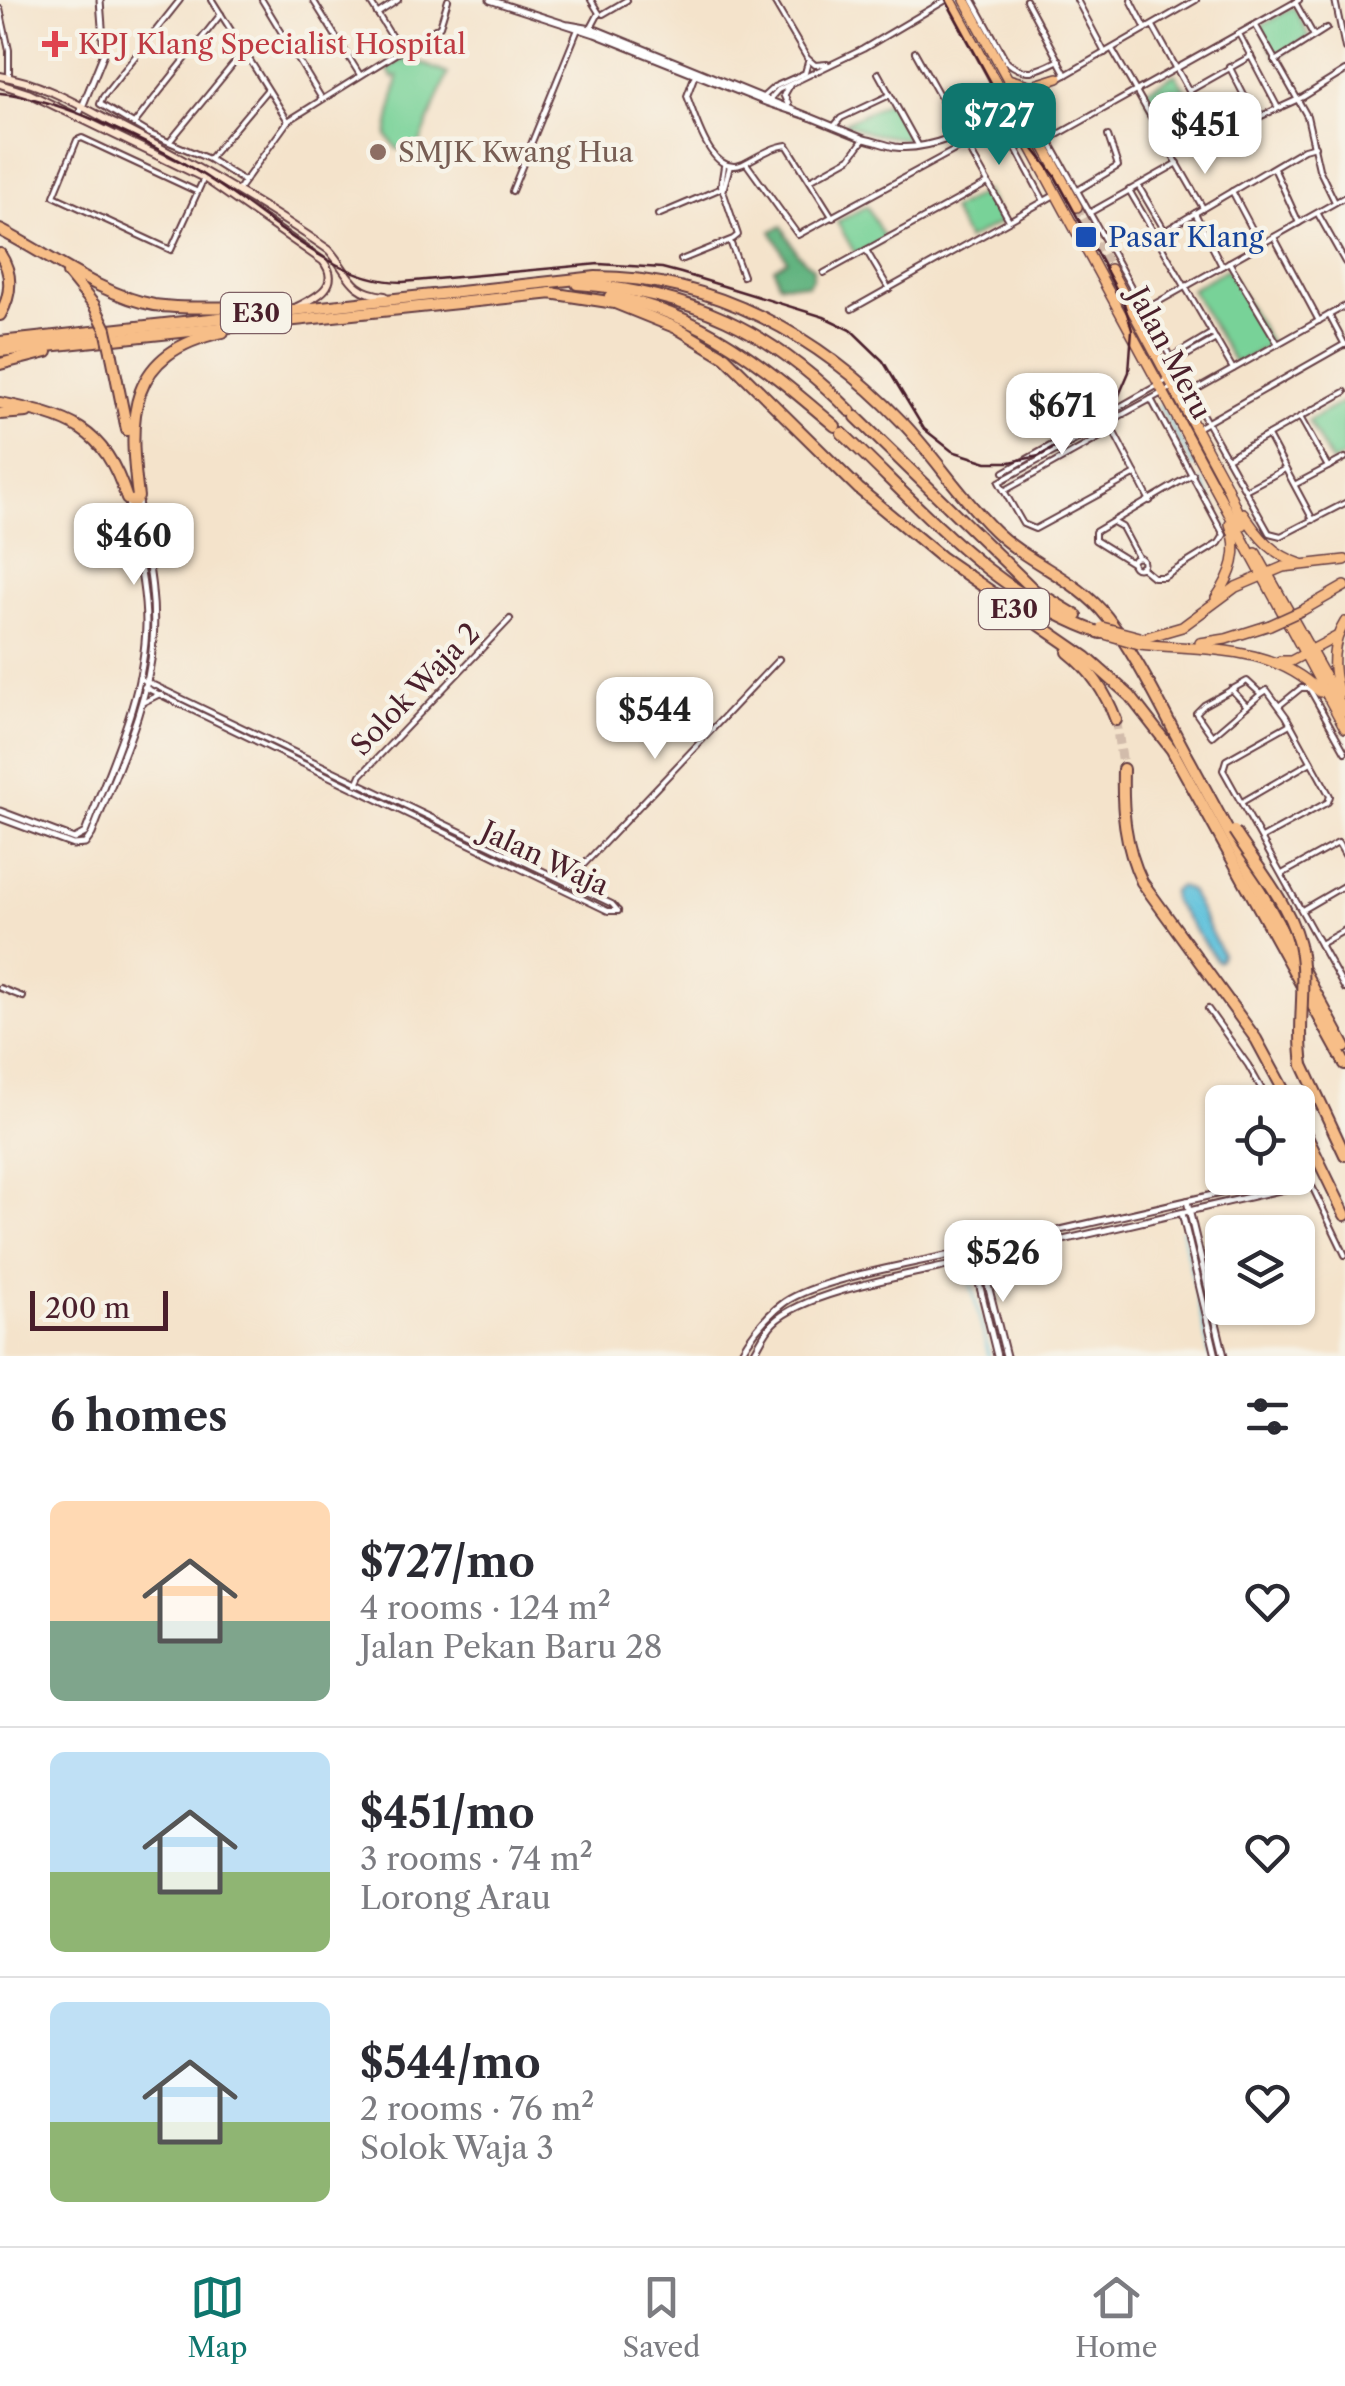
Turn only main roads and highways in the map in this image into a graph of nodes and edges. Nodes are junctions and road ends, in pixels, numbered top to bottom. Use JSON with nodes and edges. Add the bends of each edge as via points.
{"nodes":[{"id":1,"x":949,"y":0,"type":"edge"},
{"id":2,"x":964,"y":0,"type":"edge"},
{"id":3,"x":994,"y":56,"type":"junction"},
{"id":4,"x":4,"y":76,"type":"edge"},
{"id":5,"x":1062,"y":77,"type":"road end"},
{"id":6,"x":994,"y":80,"type":"junction"},
{"id":7,"x":0,"y":84,"type":"edge"},
{"id":8,"x":1044,"y":90,"type":"road end"},
{"id":9,"x":1013,"y":103,"type":"junction"},
{"id":10,"x":987,"y":112,"type":"road end"},
{"id":11,"x":999,"y":115,"type":"road end"},
{"id":12,"x":1016,"y":121,"type":"junction"},
{"id":13,"x":1035,"y":131,"type":"junction"},
{"id":14,"x":1077,"y":207,"type":"tunnel mouth"},
{"id":15,"x":0,"y":230,"type":"edge"},
{"id":16,"x":40,"y":250,"type":"junction"},
{"id":17,"x":0,"y":254,"type":"edge"},
{"id":18,"x":1110,"y":269,"type":"tunnel mouth"},
{"id":19,"x":342,"y":271,"type":"junction"},
{"id":20,"x":330,"y":273,"type":"junction"},
{"id":21,"x":561,"y":282,"type":"junction"},
{"id":22,"x":550,"y":293,"type":"junction"},
{"id":23,"x":436,"y":295,"type":"junction"},
{"id":24,"x":292,"y":310,"type":"junction"},
{"id":25,"x":0,"y":314,"type":"edge"},
{"id":26,"x":267,"y":322,"type":"junction"},
{"id":27,"x":0,"y":342,"type":"edge"},
{"id":28,"x":61,"y":344,"type":"junction"},
{"id":29,"x":0,"y":351,"type":"edge"},
{"id":30,"x":0,"y":364,"type":"edge"},
{"id":31,"x":1167,"y":385,"type":"junction"},
{"id":32,"x":0,"y":403,"type":"edge"},
{"id":33,"x":0,"y":414,"type":"edge"},
{"id":34,"x":53,"y":414,"type":"junction"},
{"id":35,"x":133,"y":456,"type":"junction"},
{"id":36,"x":1218,"y":482,"type":"junction"},
{"id":37,"x":1345,"y":560,"type":"edge"},
{"id":38,"x":1308,"y":566,"type":"junction"},
{"id":39,"x":1264,"y":575,"type":"junction"},
{"id":40,"x":1345,"y":586,"type":"edge"},
{"id":41,"x":1209,"y":608,"type":"junction"},
{"id":42,"x":1016,"y":610,"type":"junction"},
{"id":43,"x":1345,"y":622,"type":"edge"},
{"id":44,"x":1102,"y":630,"type":"junction"},
{"id":45,"x":1340,"y":639,"type":"edge"},
{"id":46,"x":1141,"y":640,"type":"junction"},
{"id":47,"x":1206,"y":642,"type":"junction"},
{"id":48,"x":1157,"y":646,"type":"junction"},
{"id":49,"x":1307,"y":652,"type":"junction"},
{"id":50,"x":1258,"y":657,"type":"junction"},
{"id":51,"x":1332,"y":705,"type":"junction"},
{"id":52,"x":1345,"y":710,"type":"edge"},
{"id":53,"x":1116,"y":720,"type":"tunnel mouth"},
{"id":54,"x":1345,"y":728,"type":"edge"},
{"id":55,"x":1123,"y":769,"type":"tunnel mouth"},
{"id":56,"x":1210,"y":798,"type":"junction"},
{"id":57,"x":1345,"y":1047,"type":"edge"},
{"id":58,"x":1345,"y":1064,"type":"edge"},
{"id":59,"x":1281,"y":1085,"type":"edge"},
{"id":60,"x":1315,"y":1153,"type":"edge"},
{"id":61,"x":1345,"y":1155,"type":"edge"},
{"id":62,"x":1345,"y":1215,"type":"edge"}],
"edges":[{"from":1,"to":6,"type":"highway","name":"Jalan Meru"},
{"from":2,"to":3,"type":"highway","name":"Jalan Meru"},
{"from":3,"to":5,"type":"highway","via":[[1016,83],[1036,86]]},
{"from":3,"to":9,"type":"highway","name":"Jalan Meru"},
{"from":4,"to":19,"type":"main road","via":[[193,163],[329,250]]},
{"from":6,"to":9,"type":"highway","name":"Jalan Meru"},
{"from":6,"to":10,"type":"highway"},
{"from":7,"to":20,"type":"main road","via":[[204,178],[324,261]]},
{"from":8,"to":13,"type":"highway"},
{"from":9,"to":12,"type":"highway","name":"Jalan Meru"},
{"from":9,"to":13,"type":"highway","name":"Jalan Meru"},
{"from":11,"to":12,"type":"highway"},
{"from":12,"to":31,"type":"highway","name":"Jalan Meru"},
{"from":13,"to":14,"type":"highway","name":"Jalan Meru"},
{"from":15,"to":16,"type":"highway","number":"E30"},
{"from":16,"to":24,"type":"highway","number":"E30","via":[[101,286],[153,304]]},
{"from":16,"to":35,"type":"highway","bridge":true,"via":[[76,281],[106,329]]},
{"from":17,"to":25,"type":"highway","via":[[10,285]]},
{"from":18,"to":31,"type":"highway","name":"Jalan Meru","via":[[1139,312]]},
{"from":19,"to":20,"type":"main road","via":[[337,281]]},
{"from":19,"to":23,"type":"main road","via":[[374,296]]},
{"from":20,"to":24,"type":"main road","via":[[326,290]]},
{"from":21,"to":23,"type":"highway","number":"E30"},
{"from":21,"to":44,"type":"highway","number":"E30","via":[[648,294],[723,318],[778,346],[1034,590]]},
{"from":21,"to":56,"type":"highway","number":"E30","via":[[613,277],[702,292],[774,322],[841,368],[904,423],[992,528],[1104,613]]},
{"from":22,"to":26,"type":"highway","number":"E30"},
{"from":22,"to":42,"type":"highway","number":"E30","via":[[616,303],[702,341],[860,489]]},
{"from":22,"to":44,"type":"highway","number":"E30","via":[[624,299],[697,323],[767,368],[1006,583]]},
{"from":23,"to":24,"type":"highway","number":"E30"},
{"from":24,"to":27,"type":"highway","number":"E30"},
{"from":26,"to":28,"type":"highway","number":"E30"},
{"from":26,"to":35,"type":"highway","via":[[188,342],[160,364],[134,406]]},
{"from":28,"to":29,"type":"highway","number":"E30"},
{"from":28,"to":30,"type":"highway"},
{"from":31,"to":36,"type":"highway","name":"Jalan Meru"},
{"from":31,"to":36,"type":"highway","name":"Jalan Meru","via":[[1180,398]]},
{"from":32,"to":34,"type":"highway"},
{"from":33,"to":34,"type":"highway"},
{"from":34,"to":35,"type":"highway","via":[[104,450],[132,498]]},
{"from":36,"to":38,"type":"highway","via":[[1266,544]]},
{"from":36,"to":39,"type":"highway","name":"Jalan Meru"},
{"from":36,"to":41,"type":"highway","via":[[1236,554]]},
{"from":37,"to":38,"type":"highway"},
{"from":38,"to":39,"type":"highway"},
{"from":39,"to":41,"type":"highway"},
{"from":39,"to":49,"type":"highway","name":"Jalan Meru"},
{"from":40,"to":47,"type":"highway","bridge":true,"via":[[1270,626]]},
{"from":41,"to":46,"type":"highway","via":[[1182,627]]},
{"from":42,"to":53,"type":"highway","via":[[1083,666]]},
{"from":42,"to":58,"type":"highway","number":"E30","via":[[1105,672],[1153,723]]},
{"from":43,"to":45,"type":"highway"},
{"from":44,"to":46,"type":"highway","bridge":true},
{"from":45,"to":49,"type":"highway"},
{"from":45,"to":52,"type":"highway","via":[[1334,668]]},
{"from":46,"to":47,"type":"highway"},
{"from":46,"to":48,"type":"highway"},
{"from":47,"to":48,"type":"highway"},
{"from":48,"to":50,"type":"highway"},
{"from":49,"to":50,"type":"highway","via":[[1291,661]]},
{"from":49,"to":51,"type":"highway","name":"Jalan Meru"},
{"from":49,"to":52,"type":"highway","name":"Jalan Meru"},
{"from":50,"to":51,"type":"highway","via":[[1294,670]]},
{"from":51,"to":54,"type":"highway","name":"Jalan Meru"},
{"from":55,"to":59,"type":"highway","via":[[1123,822],[1142,882],[1256,1039]]},
{"from":56,"to":57,"type":"highway","number":"E30"},
{"from":56,"to":61,"type":"highway","bridge":true,"via":[[1296,933],[1302,1066]]},
{"from":60,"to":62,"type":"highway"}]}
